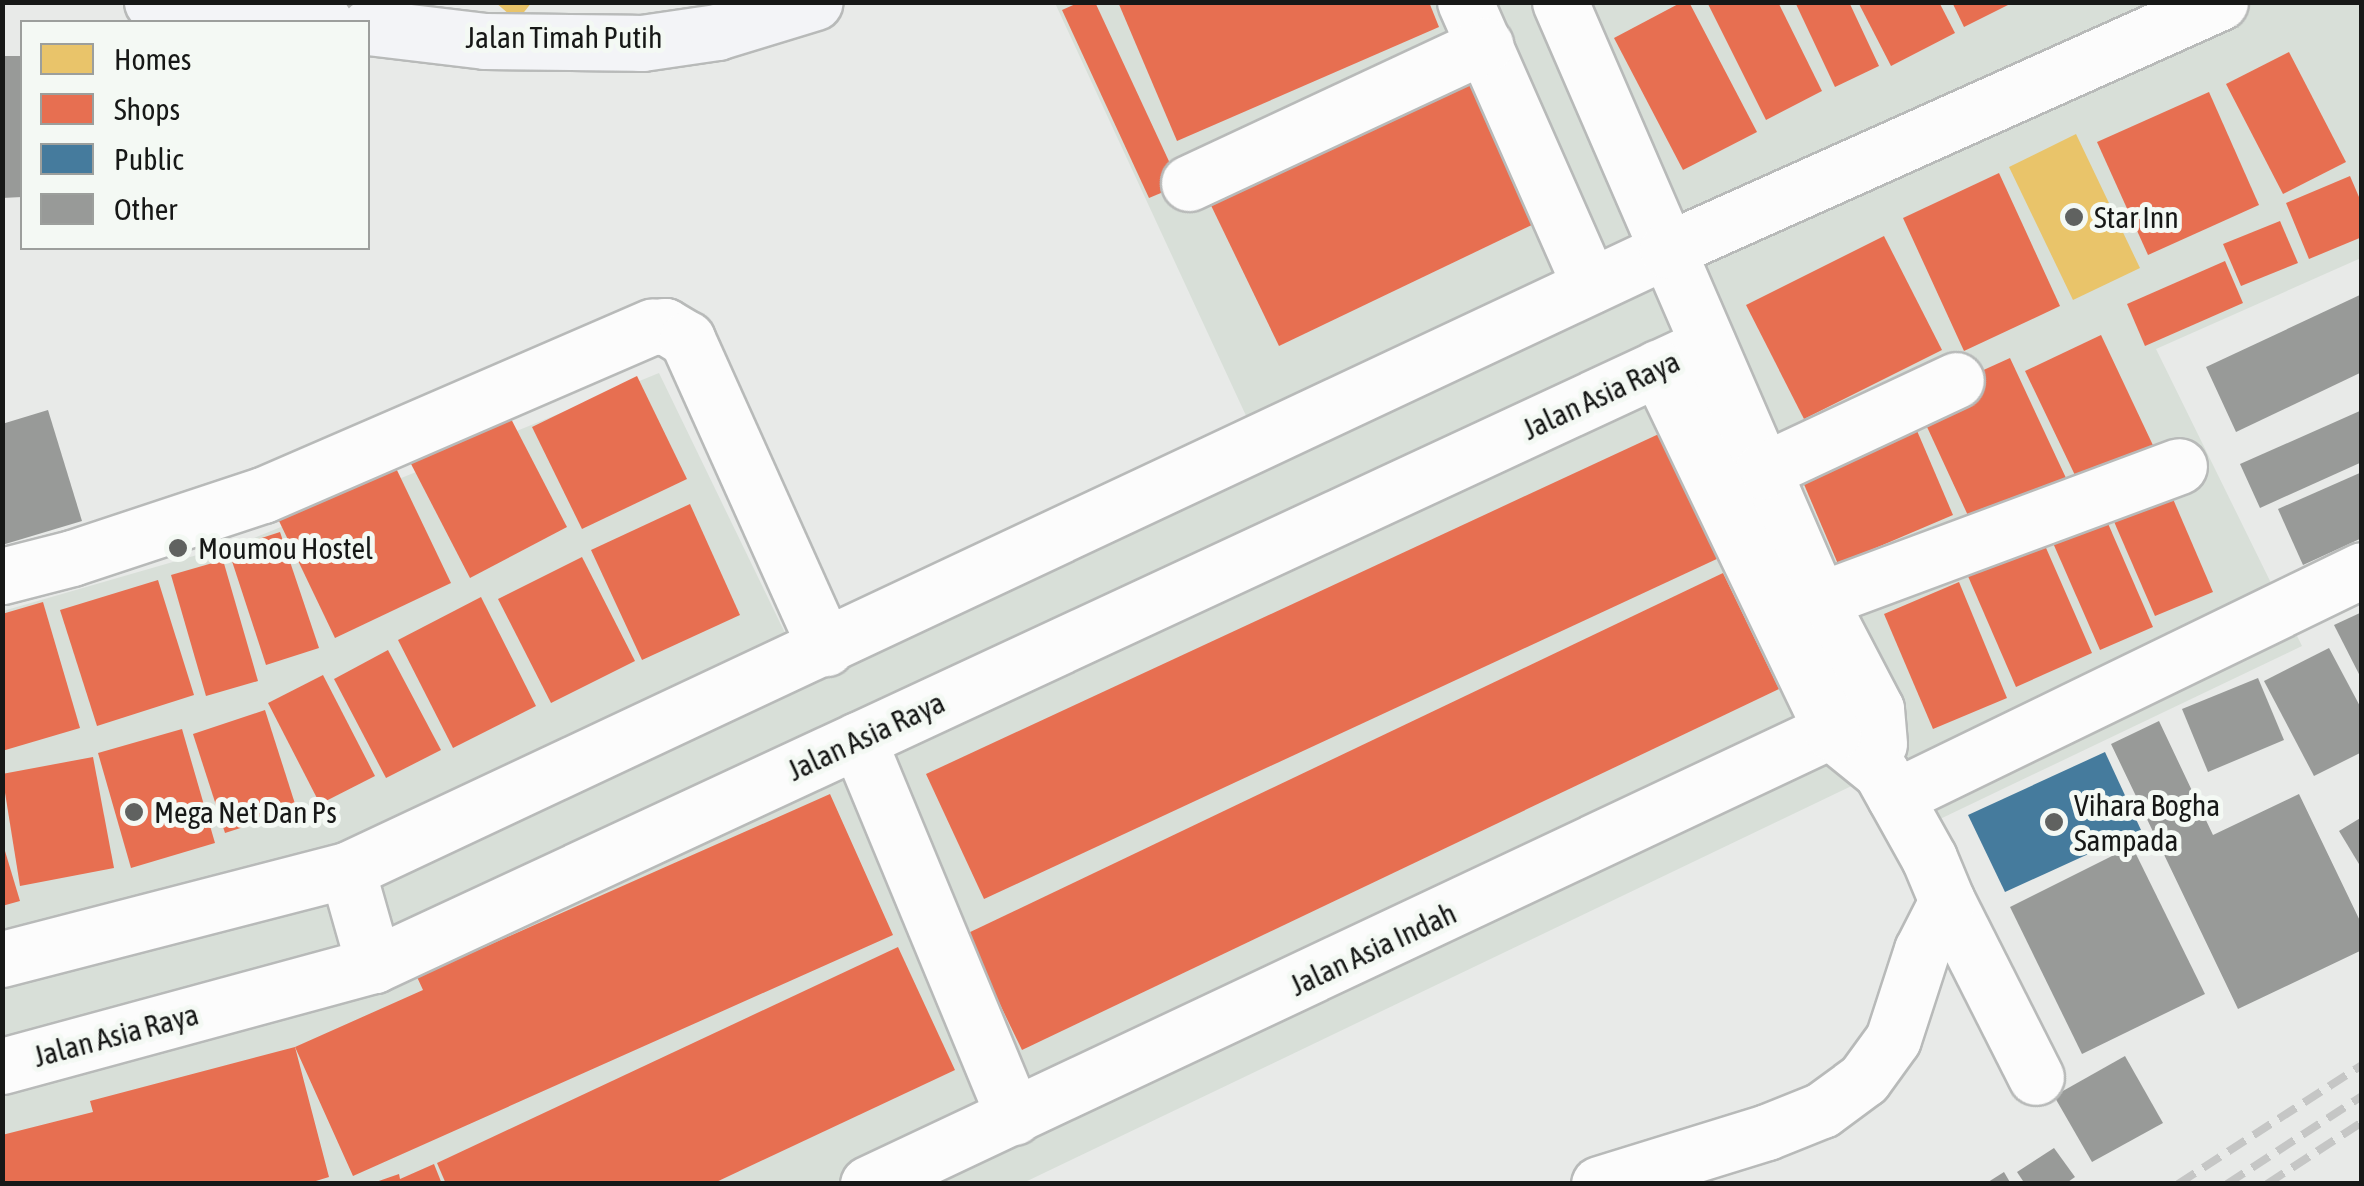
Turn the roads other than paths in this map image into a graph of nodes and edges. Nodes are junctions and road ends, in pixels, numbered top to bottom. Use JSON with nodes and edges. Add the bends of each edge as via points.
{"nodes":[{"id":1,"x":152,"y":2,"type":"edge"},
{"id":2,"x":815,"y":2,"type":"edge"},
{"id":3,"x":1560,"y":2,"type":"edge"},
{"id":4,"x":2220,"y":2,"type":"edge"},
{"id":5,"x":309,"y":20,"type":"edge"},
{"id":6,"x":1475,"y":24,"type":"edge"},
{"id":7,"x":370,"y":27,"type":"edge"},
{"id":8,"x":1188,"y":183,"type":"dead end"},
{"id":9,"x":1667,"y":250,"type":"junction"},
{"id":10,"x":1590,"y":286,"type":"junction"},
{"id":11,"x":1708,"y":345,"type":"junction"},
{"id":12,"x":1658,"y":368,"type":"junction"},
{"id":13,"x":1956,"y":380,"type":"dead end"},
{"id":14,"x":2180,"y":466,"type":"dead end"},
{"id":15,"x":1762,"y":471,"type":"junction"},
{"id":16,"x":2362,"y":570,"type":"edge"},
{"id":17,"x":2,"y":576,"type":"edge"},
{"id":18,"x":1818,"y":600,"type":"junction"},
{"id":19,"x":826,"y":648,"type":"junction"},
{"id":20,"x":1855,"y":721,"type":"junction"},
{"id":21,"x":858,"y":740,"type":"junction"},
{"id":22,"x":1888,"y":785,"type":"junction"},
{"id":23,"x":347,"y":870,"type":"junction"},
{"id":24,"x":1947,"y":901,"type":"junction"},
{"id":25,"x":2,"y":959,"type":"edge"},
{"id":26,"x":374,"y":966,"type":"junction"},
{"id":27,"x":2,"y":1066,"type":"edge"},
{"id":28,"x":2036,"y":1077,"type":"dead end"},
{"id":29,"x":1014,"y":1117,"type":"junction"},
{"id":30,"x":1767,"y":1132,"type":"junction"},
{"id":31,"x":868,"y":1184,"type":"edge"},
{"id":32,"x":1598,"y":1184,"type":"edge"},
{"id":33,"x":1727,"y":1184,"type":"edge"}],
"edges":[{"from":1,"to":5,"type":"main road"},
{"from":2,"to":7,"type":"main road","name":"Jalan Timah Putih","via":[[717,32],[642,43],[485,41]]},
{"from":3,"to":9,"type":"street"},
{"from":4,"to":9,"type":"street"},
{"from":6,"to":8,"type":"street"},
{"from":6,"to":10,"type":"street"},
{"from":9,"to":10,"type":"street"},
{"from":9,"to":11,"type":"street"},
{"from":10,"to":19,"type":"street"},
{"from":11,"to":12,"type":"street","name":"Jalan Asia Raya"},
{"from":11,"to":15,"type":"street"},
{"from":12,"to":20,"type":"street"},
{"from":12,"to":21,"type":"street","name":"Jalan Asia Raya"},
{"from":13,"to":15,"type":"street"},
{"from":14,"to":18,"type":"street"},
{"from":15,"to":18,"type":"street"},
{"from":16,"to":22,"type":"street"},
{"from":17,"to":19,"type":"street","via":[[263,495],[664,326],[687,339]]},
{"from":18,"to":20,"type":"street"},
{"from":19,"to":23,"type":"street"},
{"from":20,"to":22,"type":"street"},
{"from":20,"to":29,"type":"street","name":"Jalan Asia Indah"},
{"from":21,"to":26,"type":"street","name":"Jalan Asia Raya"},
{"from":21,"to":29,"type":"street"},
{"from":22,"to":24,"type":"street"},
{"from":23,"to":25,"type":"street"},
{"from":23,"to":26,"type":"street"},
{"from":24,"to":28,"type":"street"},
{"from":24,"to":30,"type":"street","via":[[1922,950],[1893,1039],[1864,1080],[1822,1110]]},
{"from":26,"to":27,"type":"street","name":"Jalan Asia Raya"},
{"from":29,"to":31,"type":"street","name":"Jalan Asia Indah"},
{"from":30,"to":32,"type":"street"},
{"from":30,"to":33,"type":"street"}]}
